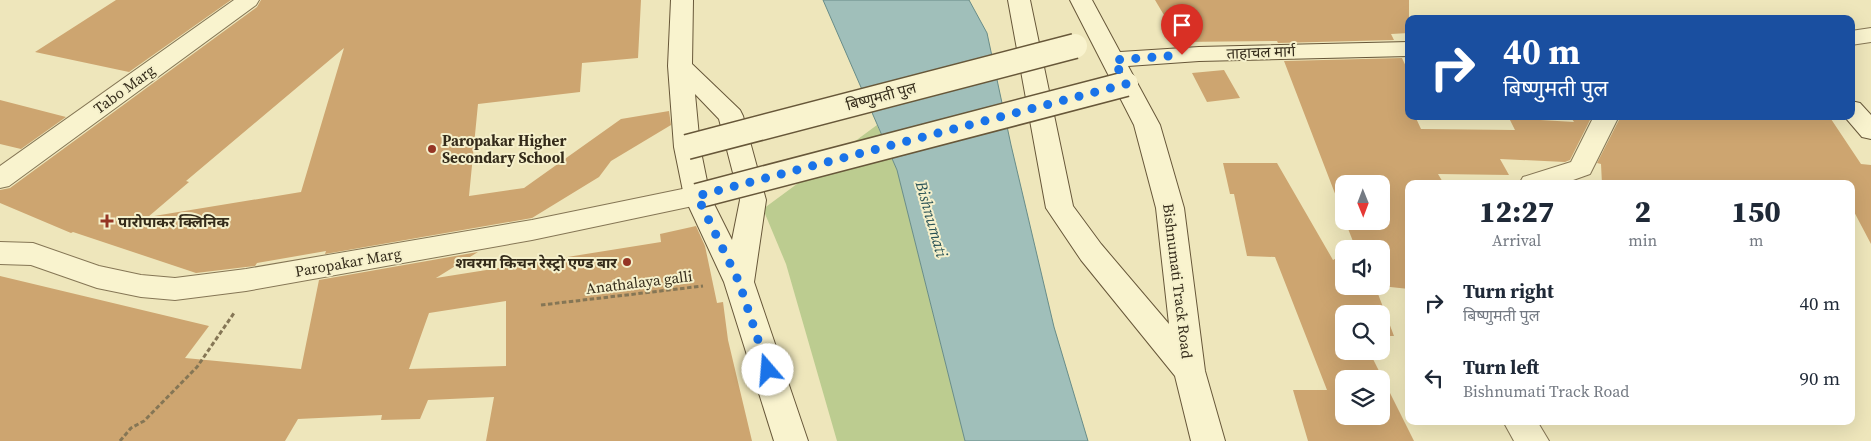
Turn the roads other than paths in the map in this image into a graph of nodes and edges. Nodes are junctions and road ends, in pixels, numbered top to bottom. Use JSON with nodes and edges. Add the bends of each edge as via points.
{"nodes":[{"id":1,"x":248,"y":0,"type":"edge"},
{"id":2,"x":682,"y":0,"type":"edge"},
{"id":3,"x":1019,"y":0,"type":"edge"},
{"id":4,"x":1081,"y":0,"type":"edge"},
{"id":5,"x":1871,"y":35,"type":"edge"},
{"id":6,"x":1855,"y":37,"type":"edge"},
{"id":7,"x":1405,"y":49,"type":"edge"},
{"id":8,"x":1115,"y":62,"type":"junction"},
{"id":9,"x":680,"y":66,"type":"junction"},
{"id":10,"x":1855,"y":113,"type":"edge"},
{"id":11,"x":1605,"y":120,"type":"edge"},
{"id":12,"x":1871,"y":131,"type":"edge"},
{"id":13,"x":687,"y":146,"type":"junction"},
{"id":14,"x":0,"y":179,"type":"edge"},
{"id":15,"x":1544,"y":180,"type":"edge"},
{"id":16,"x":697,"y":196,"type":"junction"},
{"id":17,"x":0,"y":253,"type":"edge"},
{"id":18,"x":739,"y":282,"type":"junction"},
{"id":19,"x":1189,"y":371,"type":"junction"},
{"id":20,"x":1522,"y":425,"type":"edge"},
{"id":21,"x":791,"y":441,"type":"edge"},
{"id":22,"x":1208,"y":441,"type":"edge"},
{"id":23,"x":1532,"y":441,"type":"edge"}],
"edges":[{"from":1,"to":14,"type":"main road","name":"Tabo Marg"},
{"from":2,"to":9,"type":"main road"},
{"from":3,"to":19,"type":"main road","via":[[1060,208]]},
{"from":4,"to":8,"type":"main road","name":"Bishnumati Track Road"},
{"from":5,"to":6,"type":"main road"},
{"from":7,"to":8,"type":"main road","name":"ताहाचल मार्ग","via":[[1208,54]]},
{"from":8,"to":13,"type":"main road","name":"बिष्णुमती पुल","bridge":true,"via":[[1075,46]]},
{"from":8,"to":16,"type":"main road","bridge":true},
{"from":8,"to":19,"type":"main road","name":"Bishnumati Track Road","via":[[1147,124],[1170,208]]},
{"from":9,"to":13,"type":"main road"},
{"from":9,"to":18,"type":"main road","via":[[731,116],[753,200]]},
{"from":10,"to":12,"type":"main road"},
{"from":11,"to":15,"type":"main road","via":[[1580,168]]},
{"from":13,"to":16,"type":"main road"},
{"from":16,"to":17,"type":"main road","name":"Paropakar Marg","via":[[532,230],[246,280],[175,289],[141,286],[97,276],[33,254]]},
{"from":16,"to":18,"type":"main road"},
{"from":18,"to":21,"type":"main road"},
{"from":19,"to":22,"type":"main road","name":"Bishnumati Track Road"},
{"from":20,"to":23,"type":"main road"}]}
